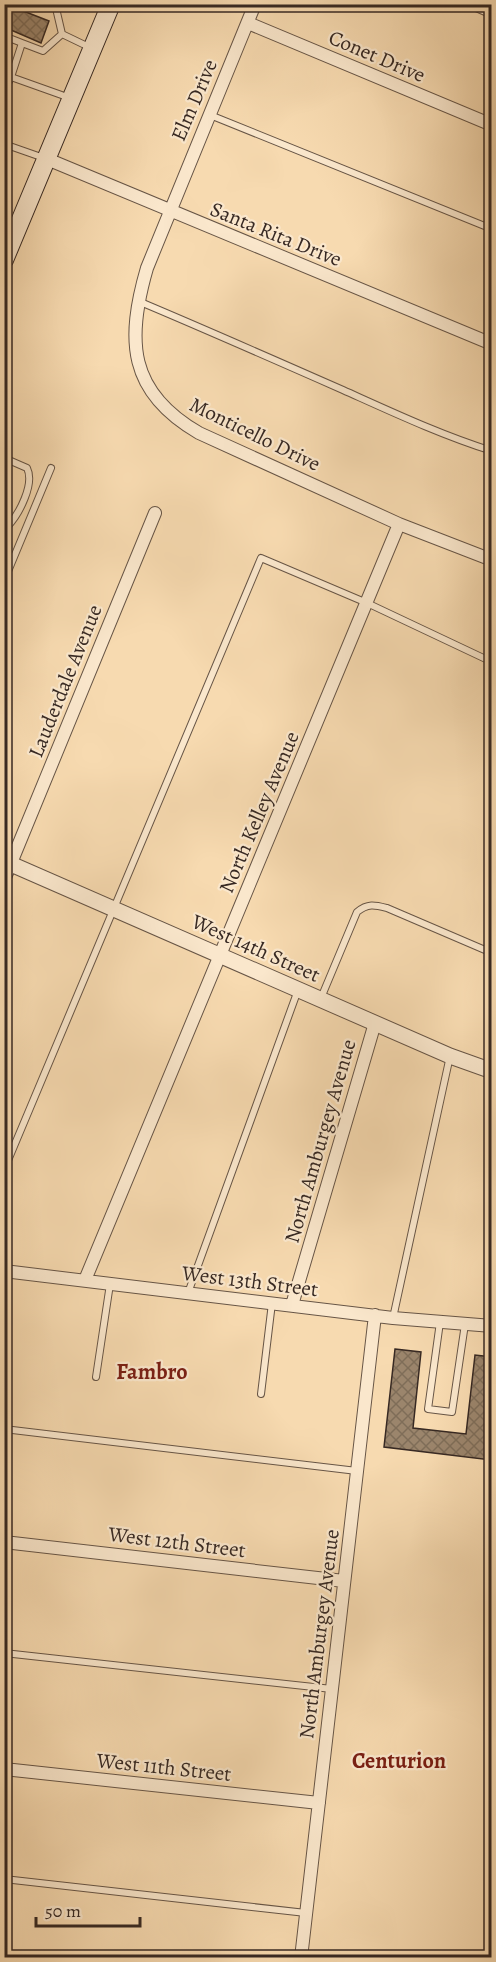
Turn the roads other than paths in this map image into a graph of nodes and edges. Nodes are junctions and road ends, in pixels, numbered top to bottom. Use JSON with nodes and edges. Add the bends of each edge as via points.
{"nodes":[{"id":1,"x":55,"y":4,"type":"edge"},
{"id":2,"x":111,"y":4,"type":"edge"},
{"id":3,"x":255,"y":4,"type":"edge"},
{"id":4,"x":466,"y":4,"type":"edge"},
{"id":5,"x":492,"y":15,"type":"edge"},
{"id":6,"x":248,"y":22,"type":"junction"},
{"id":7,"x":62,"y":34,"type":"junction"},
{"id":8,"x":4,"y":36,"type":"edge"},
{"id":9,"x":22,"y":43,"type":"junction"},
{"id":10,"x":93,"y":48,"type":"junction"},
{"id":11,"x":8,"y":75,"type":"edge"},
{"id":12,"x":5,"y":90,"type":"edge"},
{"id":13,"x":72,"y":99,"type":"junction"},
{"id":14,"x":210,"y":114,"type":"junction"},
{"id":15,"x":492,"y":124,"type":"edge"},
{"id":16,"x":4,"y":144,"type":"edge"},
{"id":17,"x":47,"y":159,"type":"junction"},
{"id":18,"x":169,"y":211,"type":"junction"},
{"id":19,"x":492,"y":229,"type":"edge"},
{"id":20,"x":4,"y":260,"type":"edge"},
{"id":21,"x":137,"y":301,"type":"junction"},
{"id":22,"x":492,"y":344,"type":"edge"},
{"id":23,"x":492,"y":451,"type":"edge"},
{"id":24,"x":4,"y":458,"type":"edge"},
{"id":25,"x":51,"y":468,"type":"dead end"},
{"id":26,"x":155,"y":513,"type":"dead end"},
{"id":27,"x":399,"y":524,"type":"junction"},
{"id":28,"x":6,"y":525,"type":"edge"},
{"id":29,"x":4,"y":536,"type":"edge"},
{"id":30,"x":492,"y":560,"type":"edge"},
{"id":31,"x":4,"y":581,"type":"edge"},
{"id":32,"x":367,"y":603,"type":"junction"},
{"id":33,"x":492,"y":662,"type":"edge"},
{"id":34,"x":8,"y":862,"type":"edge"},
{"id":35,"x":4,"y":880,"type":"edge"},
{"id":36,"x":114,"y":908,"type":"junction"},
{"id":37,"x":492,"y":953,"type":"edge"},
{"id":38,"x":220,"y":955,"type":"junction"},
{"id":39,"x":298,"y":989,"type":"junction"},
{"id":40,"x":320,"y":999,"type":"junction"},
{"id":41,"x":375,"y":1023,"type":"junction"},
{"id":42,"x":450,"y":1056,"type":"junction"},
{"id":43,"x":492,"y":1071,"type":"edge"},
{"id":44,"x":4,"y":1170,"type":"edge"},
{"id":45,"x":4,"y":1271,"type":"edge"},
{"id":46,"x":85,"y":1280,"type":"junction"},
{"id":47,"x":110,"y":1283,"type":"junction"},
{"id":48,"x":188,"y":1293,"type":"junction"},
{"id":49,"x":272,"y":1303,"type":"junction"},
{"id":50,"x":292,"y":1305,"type":"junction"},
{"id":51,"x":375,"y":1315,"type":"junction"},
{"id":52,"x":393,"y":1318,"type":"junction"},
{"id":53,"x":440,"y":1322,"type":"junction"},
{"id":54,"x":465,"y":1324,"type":"junction"},
{"id":55,"x":492,"y":1326,"type":"edge"},
{"id":56,"x":96,"y":1377,"type":"dead end"},
{"id":57,"x":261,"y":1394,"type":"dead end"},
{"id":58,"x":4,"y":1429,"type":"edge"},
{"id":59,"x":357,"y":1471,"type":"junction"},
{"id":60,"x":4,"y":1542,"type":"edge"},
{"id":61,"x":344,"y":1581,"type":"junction"},
{"id":62,"x":4,"y":1653,"type":"edge"},
{"id":63,"x":332,"y":1689,"type":"junction"},
{"id":64,"x":4,"y":1769,"type":"edge"},
{"id":65,"x":319,"y":1803,"type":"junction"},
{"id":66,"x":4,"y":1879,"type":"edge"},
{"id":67,"x":306,"y":1913,"type":"junction"},
{"id":68,"x":301,"y":1958,"type":"edge"}],
"edges":[{"from":1,"to":7,"type":"lane"},
{"from":2,"to":10,"type":"main road"},
{"from":3,"to":6,"type":"street","name":"Elm Drive"},
{"from":4,"to":5,"type":"lane"},
{"from":6,"to":14,"type":"street","name":"Elm Drive"},
{"from":6,"to":15,"type":"street","name":"Conet Drive"},
{"from":7,"to":9,"type":"lane","via":[[43,51]]},
{"from":7,"to":10,"type":"lane"},
{"from":8,"to":9,"type":"lane"},
{"from":9,"to":11,"type":"lane"},
{"from":10,"to":13,"type":"main road"},
{"from":11,"to":12,"type":"lane"},
{"from":11,"to":13,"type":"lane"},
{"from":13,"to":17,"type":"main road"},
{"from":14,"to":18,"type":"street","name":"Elm Drive"},
{"from":14,"to":19,"type":"lane"},
{"from":16,"to":17,"type":"lane"},
{"from":17,"to":18,"type":"street","name":"Santa Rita Drive"},
{"from":17,"to":20,"type":"main road"},
{"from":18,"to":21,"type":"street","name":"Monticello Drive"},
{"from":18,"to":22,"type":"street","name":"Santa Rita Drive"},
{"from":21,"to":23,"type":"lane","via":[[405,418]]},
{"from":21,"to":27,"type":"street","name":"Monticello Drive","via":[[134,331],[138,361],[150,388],[167,411],[199,433]]},
{"from":24,"to":28,"type":"lane","via":[[27,468],[31,482],[16,518]]},
{"from":25,"to":31,"type":"lane"},
{"from":26,"to":34,"type":"street","name":"Lauderdale Avenue"},
{"from":27,"to":30,"type":"street","name":"Monticello Drive"},
{"from":27,"to":32,"type":"street","name":"North Kelley Avenue"},
{"from":28,"to":29,"type":"lane"},
{"from":32,"to":33,"type":"lane"},
{"from":32,"to":36,"type":"lane","via":[[261,558]]},
{"from":32,"to":38,"type":"street","name":"North Kelley Avenue"},
{"from":34,"to":35,"type":"street","name":"Lauderdale Avenue"},
{"from":34,"to":36,"type":"street","name":"West 14th Street"},
{"from":36,"to":38,"type":"street","name":"West 14th Street"},
{"from":36,"to":44,"type":"lane"},
{"from":37,"to":40,"type":"lane","via":[[371,904],[357,912]]},
{"from":38,"to":39,"type":"street","name":"West 14th Street"},
{"from":38,"to":46,"type":"street","name":"North Kelley Avenue"},
{"from":39,"to":40,"type":"street","name":"West 14th Street"},
{"from":39,"to":48,"type":"lane"},
{"from":40,"to":41,"type":"street","name":"West 14th Street"},
{"from":41,"to":42,"type":"street","name":"West 14th Street"},
{"from":41,"to":50,"type":"street","name":"North Amburgey Avenue"},
{"from":42,"to":43,"type":"street","name":"West 14th Street"},
{"from":42,"to":52,"type":"lane"},
{"from":45,"to":46,"type":"street","name":"West 13th Street"},
{"from":46,"to":47,"type":"street","name":"West 13th Street"},
{"from":47,"to":48,"type":"street","name":"West 13th Street"},
{"from":47,"to":56,"type":"lane"},
{"from":48,"to":49,"type":"street","name":"West 13th Street"},
{"from":49,"to":50,"type":"street","name":"West 13th Street"},
{"from":49,"to":57,"type":"lane"},
{"from":50,"to":51,"type":"street","name":"West 13th Street"},
{"from":51,"to":52,"type":"street","name":"West 13th Street"},
{"from":51,"to":59,"type":"street","name":"North Amburgey Avenue"},
{"from":52,"to":53,"type":"street","name":"West 13th Street"},
{"from":53,"to":54,"type":"street","name":"West 13th Street"},
{"from":53,"to":54,"type":"lane","via":[[428,1408],[452,1412]]},
{"from":54,"to":55,"type":"street","name":"West 13th Street"},
{"from":58,"to":59,"type":"lane"},
{"from":59,"to":61,"type":"street","name":"North Amburgey Avenue"},
{"from":60,"to":61,"type":"street","name":"West 12th Street"},
{"from":61,"to":63,"type":"street","name":"North Amburgey Avenue"},
{"from":62,"to":63,"type":"lane"},
{"from":63,"to":65,"type":"street","name":"North Amburgey Avenue"},
{"from":64,"to":65,"type":"street","name":"West 11th Street"},
{"from":65,"to":67,"type":"street","name":"North Amburgey Avenue"},
{"from":66,"to":67,"type":"lane"},
{"from":67,"to":68,"type":"street","name":"North Amburgey Avenue"}]}
